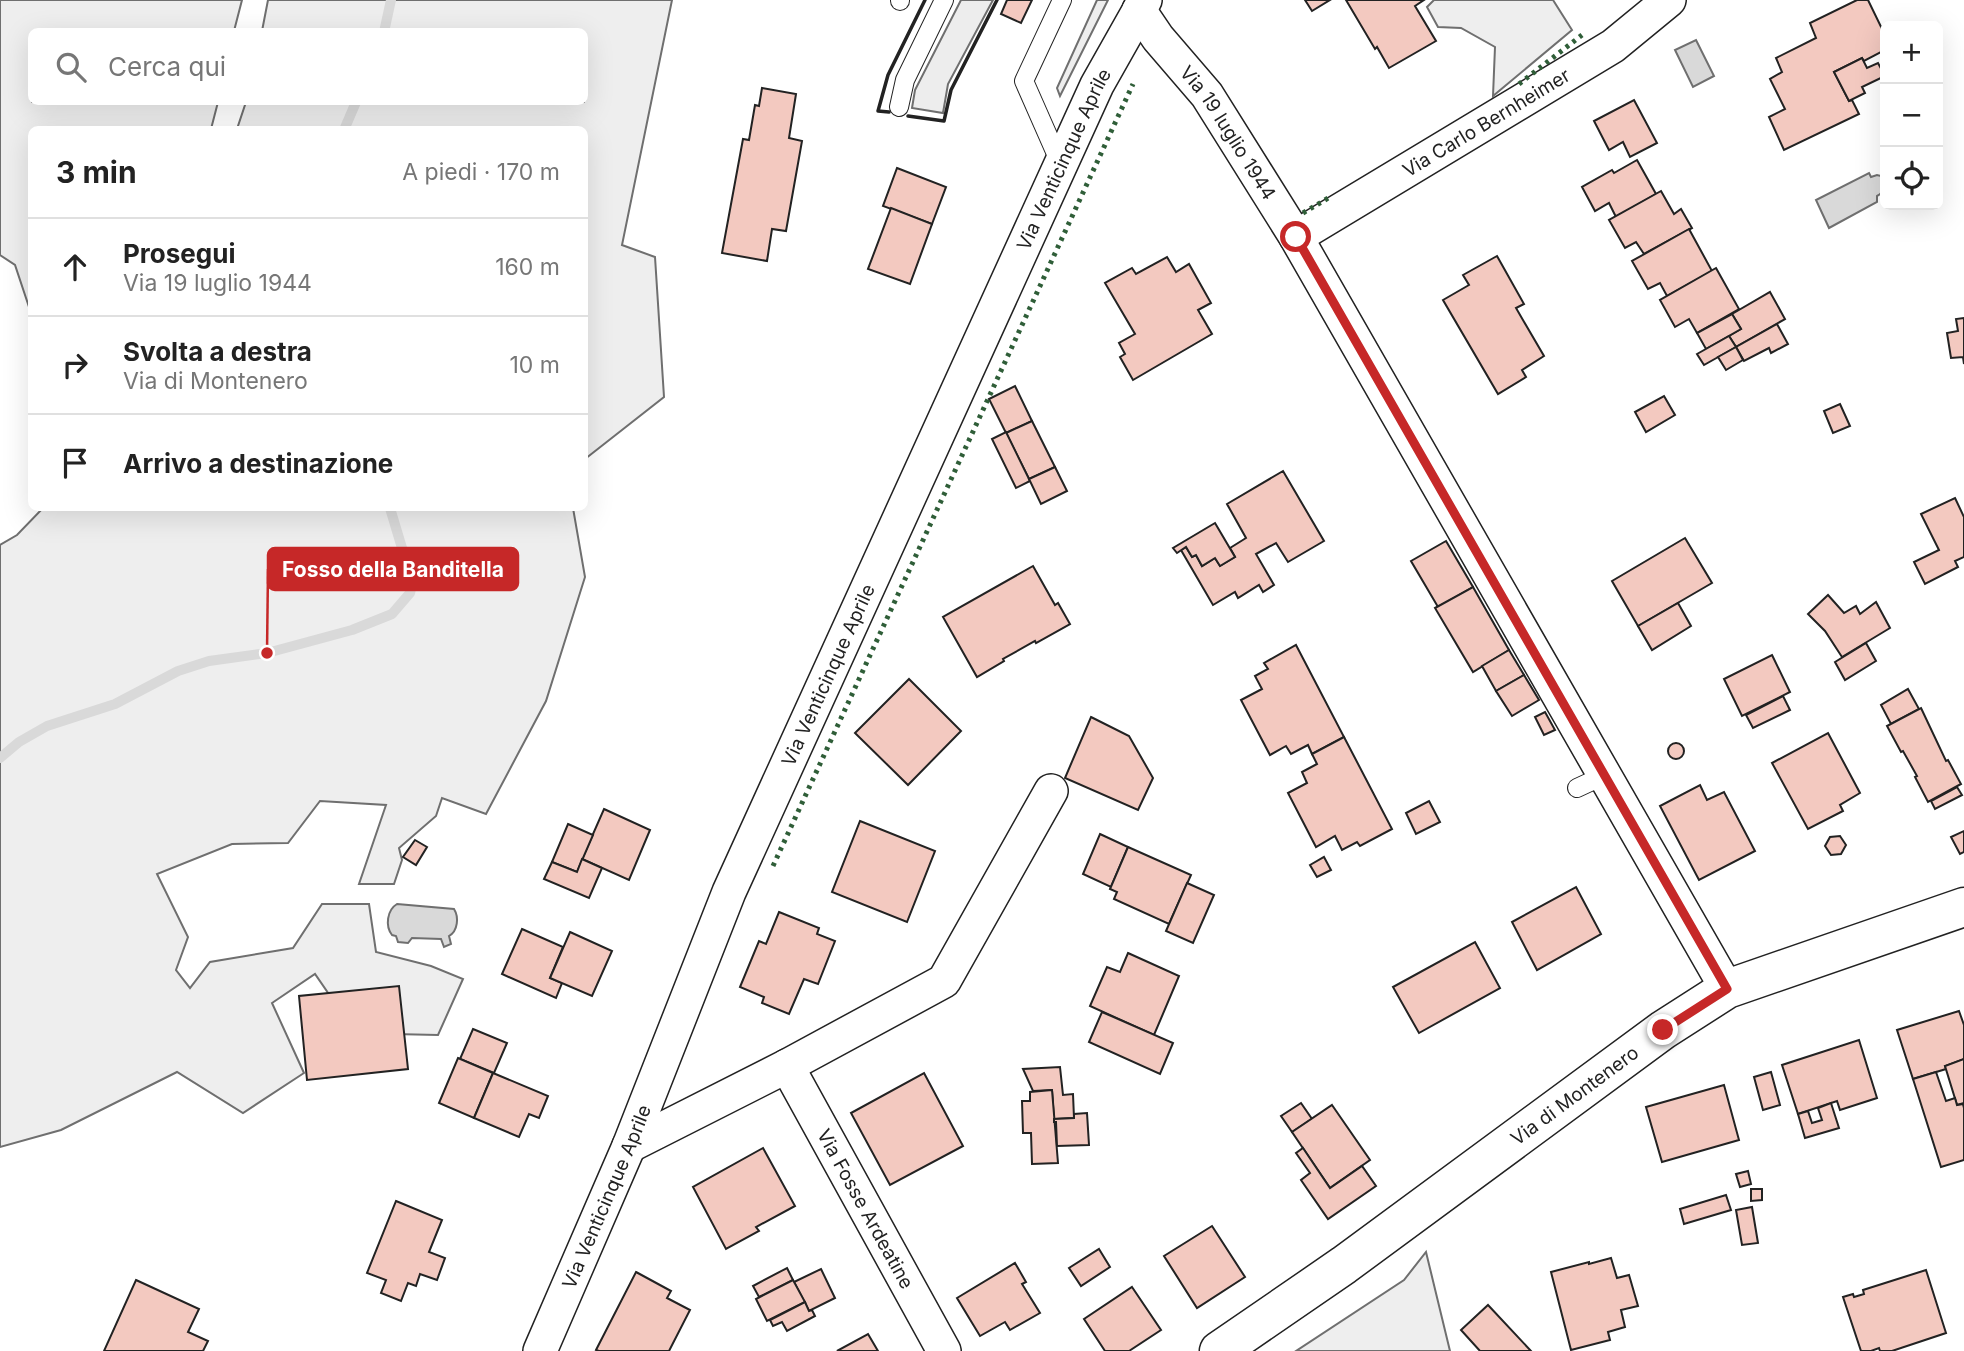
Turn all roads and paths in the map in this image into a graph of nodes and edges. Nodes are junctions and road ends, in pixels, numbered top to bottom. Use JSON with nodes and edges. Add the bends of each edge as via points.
{"nodes":[{"id":1,"x":944,"y":0,"type":"edge"},
{"id":2,"x":1062,"y":0,"type":"edge"},
{"id":3,"x":1669,"y":0,"type":"edge"},
{"id":4,"x":1142,"y":5,"type":"edge"},
{"id":5,"x":898,"y":107,"type":"dead end"},
{"id":6,"x":1061,"y":164,"type":"junction"},
{"id":7,"x":1296,"y":237,"type":"junction"},
{"id":8,"x":1051,"y":791,"type":"dead end"},
{"id":9,"x":1964,"y":907,"type":"edge"},
{"id":10,"x":1727,"y":989,"type":"junction"},
{"id":11,"x":787,"y":1066,"type":"junction"},
{"id":12,"x":629,"y":1146,"type":"junction"},
{"id":13,"x":540,"y":1351,"type":"edge"},
{"id":14,"x":944,"y":1351,"type":"edge"},
{"id":15,"x":1219,"y":1351,"type":"edge"}],
"edges":[{"from":1,"to":5,"type":"lane","via":[[905,80]]},
{"from":2,"to":6,"type":"lane","via":[[1024,81]]},
{"from":3,"to":7,"type":"street","name":"Via Carlo Bernheimer","via":[[1613,46]]},
{"from":4,"to":6,"type":"street","name":"Via Venticinque Aprile","via":[[1097,85]]},
{"from":4,"to":7,"type":"street","name":"Via 19 luglio 1944","via":[[1158,38],[1207,95]]},
{"from":6,"to":12,"type":"street","name":"Via Venticinque Aprile","via":[[729,892]]},
{"from":7,"to":10,"type":"street","name":"Via 19 luglio 1944","via":[[1561,715],[1591,781]]},
{"from":8,"to":11,"type":"street","via":[[944,981]]},
{"from":9,"to":10,"type":"street","name":"Via di Montenero"},
{"from":10,"to":15,"type":"street","name":"Via di Montenero","via":[[1663,1030],[1344,1265]]},
{"from":11,"to":12,"type":"street"},
{"from":11,"to":14,"type":"street","name":"Via Fosse Ardeatine"},
{"from":12,"to":13,"type":"street","name":"Via Venticinque Aprile"}]}
